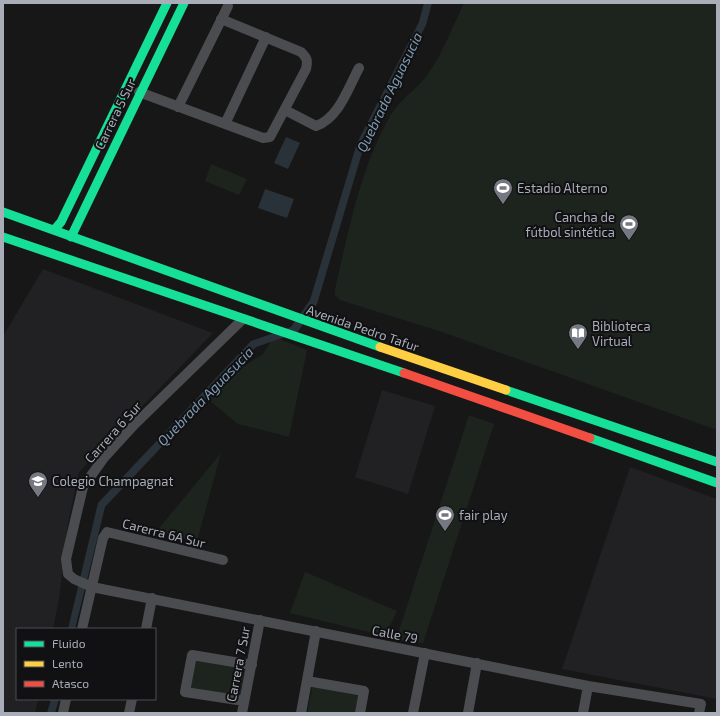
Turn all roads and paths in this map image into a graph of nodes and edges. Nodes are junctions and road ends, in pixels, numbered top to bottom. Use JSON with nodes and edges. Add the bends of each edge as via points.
{"nodes":[{"id":1,"x":167,"y":3,"type":"edge"},
{"id":2,"x":184,"y":3,"type":"edge"},
{"id":3,"x":228,"y":6,"type":"dead end"},
{"id":4,"x":221,"y":19,"type":"junction"},
{"id":5,"x":266,"y":38,"type":"junction"},
{"id":6,"x":359,"y":68,"type":"dead end"},
{"id":7,"x":139,"y":92,"type":"junction"},
{"id":8,"x":178,"y":107,"type":"junction"},
{"id":9,"x":285,"y":110,"type":"junction"},
{"id":10,"x":225,"y":124,"type":"junction"},
{"id":11,"x":3,"y":212,"type":"edge"},
{"id":12,"x":54,"y":230,"type":"junction"},
{"id":13,"x":3,"y":236,"type":"edge"},
{"id":14,"x":71,"y":237,"type":"junction"},
{"id":15,"x":243,"y":319,"type":"junction"},
{"id":16,"x":717,"y":462,"type":"edge"},
{"id":17,"x":717,"y":483,"type":"edge"},
{"id":18,"x":223,"y":560,"type":"dead end"},
{"id":19,"x":88,"y":586,"type":"junction"},
{"id":20,"x":152,"y":598,"type":"junction"},
{"id":21,"x":260,"y":620,"type":"junction"},
{"id":22,"x":82,"y":628,"type":"edge"},
{"id":23,"x":146,"y":628,"type":"edge"},
{"id":24,"x":316,"y":631,"type":"junction"},
{"id":25,"x":425,"y":652,"type":"junction"},
{"id":26,"x":477,"y":663,"type":"junction"},
{"id":27,"x":252,"y":664,"type":"junction"},
{"id":28,"x":307,"y":681,"type":"junction"},
{"id":29,"x":588,"y":686,"type":"junction"},
{"id":30,"x":66,"y":700,"type":"edge"},
{"id":31,"x":132,"y":700,"type":"edge"},
{"id":32,"x":244,"y":701,"type":"junction"},
{"id":33,"x":700,"y":708,"type":"edge"},
{"id":34,"x":63,"y":713,"type":"edge"},
{"id":35,"x":129,"y":713,"type":"edge"},
{"id":36,"x":242,"y":713,"type":"edge"},
{"id":37,"x":301,"y":713,"type":"edge"},
{"id":38,"x":360,"y":713,"type":"edge"},
{"id":39,"x":413,"y":713,"type":"edge"},
{"id":40,"x":468,"y":713,"type":"edge"},
{"id":41,"x":583,"y":713,"type":"edge"}],
"edges":[{"from":1,"to":12,"type":"main road","name":"Carrera 5 Sur","via":[[61,222]]},
{"from":2,"to":7,"type":"main road","name":"Carrera 5 Sur"},
{"from":3,"to":4,"type":"street"},
{"from":4,"to":5,"type":"street"},
{"from":4,"to":8,"type":"street"},
{"from":5,"to":9,"type":"street","via":[[301,52],[308,61]]},
{"from":5,"to":10,"type":"street"},
{"from":6,"to":9,"type":"street","via":[[340,104],[323,123],[316,126]]},
{"from":7,"to":8,"type":"street"},
{"from":7,"to":14,"type":"main road","name":"Carrera 5 Sur"},
{"from":8,"to":10,"type":"street"},
{"from":9,"to":10,"type":"street","via":[[270,137],[263,138]]},
{"from":11,"to":12,"type":"main road","name":"Avenida Pedro Tafur"},
{"from":12,"to":14,"type":"main road","name":"Avenida Pedro Tafur"},
{"from":13,"to":15,"type":"main road"},
{"from":14,"to":16,"type":"main road","name":"Avenida Pedro Tafur","via":[[290,316]]},
{"from":15,"to":17,"type":"main road"},
{"from":15,"to":19,"type":"street","name":"Carrera 6 Sur","via":[[134,425],[103,459],[83,487],[66,559],[68,574]]},
{"from":18,"to":19,"type":"street","name":"Carerra 6A Sur","via":[[107,532]]},
{"from":19,"to":20,"type":"street","name":"Calle 79"},
{"from":19,"to":22,"type":"street"},
{"from":20,"to":21,"type":"street","name":"Calle 79"},
{"from":20,"to":23,"type":"street"},
{"from":21,"to":24,"type":"street","name":"Calle 79"},
{"from":21,"to":27,"type":"street","name":"Carrera 7 Sur"},
{"from":24,"to":25,"type":"street","name":"Calle 79"},
{"from":24,"to":28,"type":"street"},
{"from":25,"to":26,"type":"street","name":"Calle 79"},
{"from":25,"to":39,"type":"street"},
{"from":26,"to":29,"type":"street","name":"Calle 79"},
{"from":26,"to":40,"type":"street"},
{"from":27,"to":32,"type":"street","name":"Carrera 7 Sur"},
{"from":27,"to":32,"type":"street","via":[[192,655],[185,692]]},
{"from":28,"to":37,"type":"street"},
{"from":28,"to":38,"type":"street","via":[[364,691]]},
{"from":29,"to":33,"type":"street","name":"Calle 79"},
{"from":29,"to":41,"type":"street"},
{"from":30,"to":34,"type":"street"},
{"from":31,"to":35,"type":"street"},
{"from":32,"to":36,"type":"street","name":"Carrera 7 Sur"}]}
